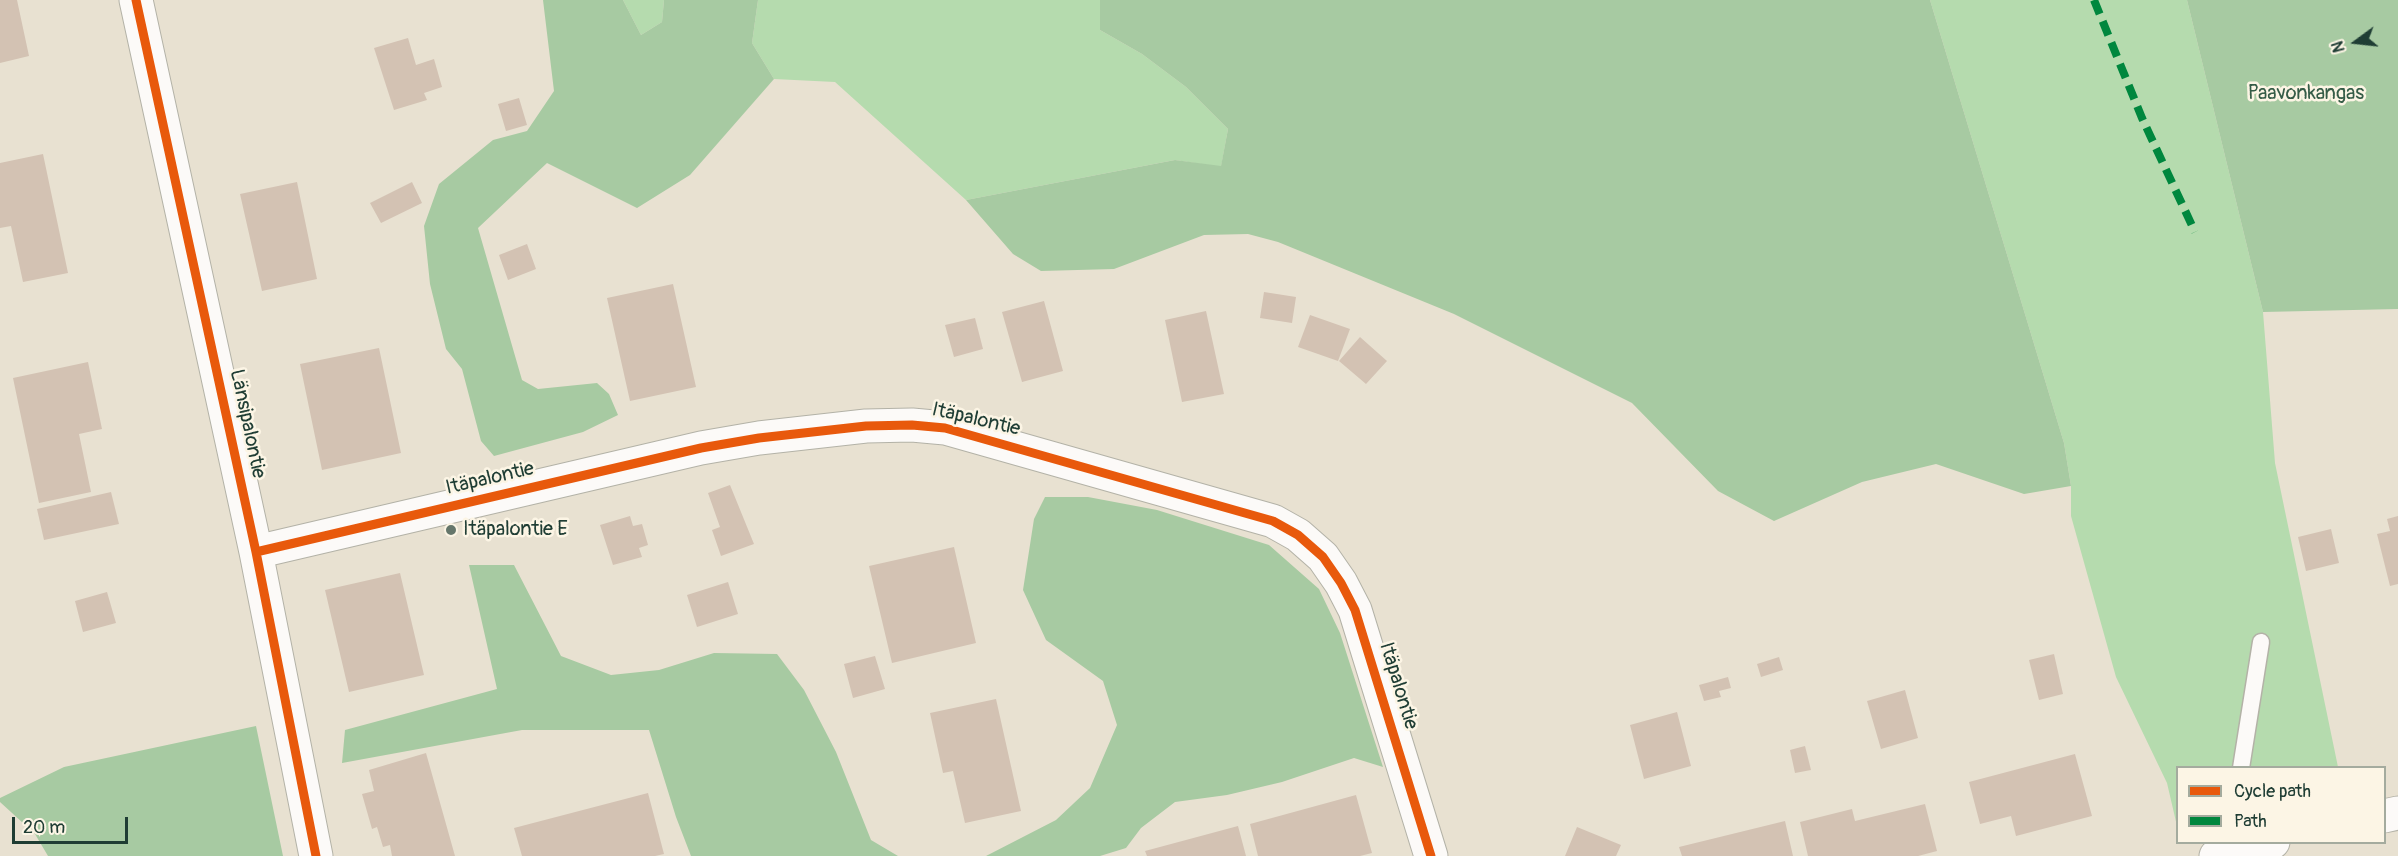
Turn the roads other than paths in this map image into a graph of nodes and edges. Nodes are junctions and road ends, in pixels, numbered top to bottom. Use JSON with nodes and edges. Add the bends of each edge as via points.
{"nodes":[{"id":1,"x":136,"y":0,"type":"edge"},
{"id":2,"x":256,"y":552,"type":"junction"},
{"id":3,"x":2261,"y":642,"type":"dead end"},
{"id":4,"x":2241,"y":766,"type":"edge"},
{"id":5,"x":2269,"y":844,"type":"edge"},
{"id":6,"x":316,"y":856,"type":"edge"},
{"id":7,"x":1431,"y":856,"type":"edge"},
{"id":8,"x":2216,"y":856,"type":"edge"}],
"edges":[{"from":1,"to":2,"type":"street","name":"Länsipalontie"},
{"from":2,"to":6,"type":"street","name":"Länsipalontie"},
{"from":2,"to":7,"type":"street","name":"Itäpalontie","via":[[702,448],[867,426],[945,428],[1273,521],[1298,535],[1323,557],[1355,610]]},
{"from":3,"to":4,"type":"lane"},
{"from":5,"to":8,"type":"street"}]}
